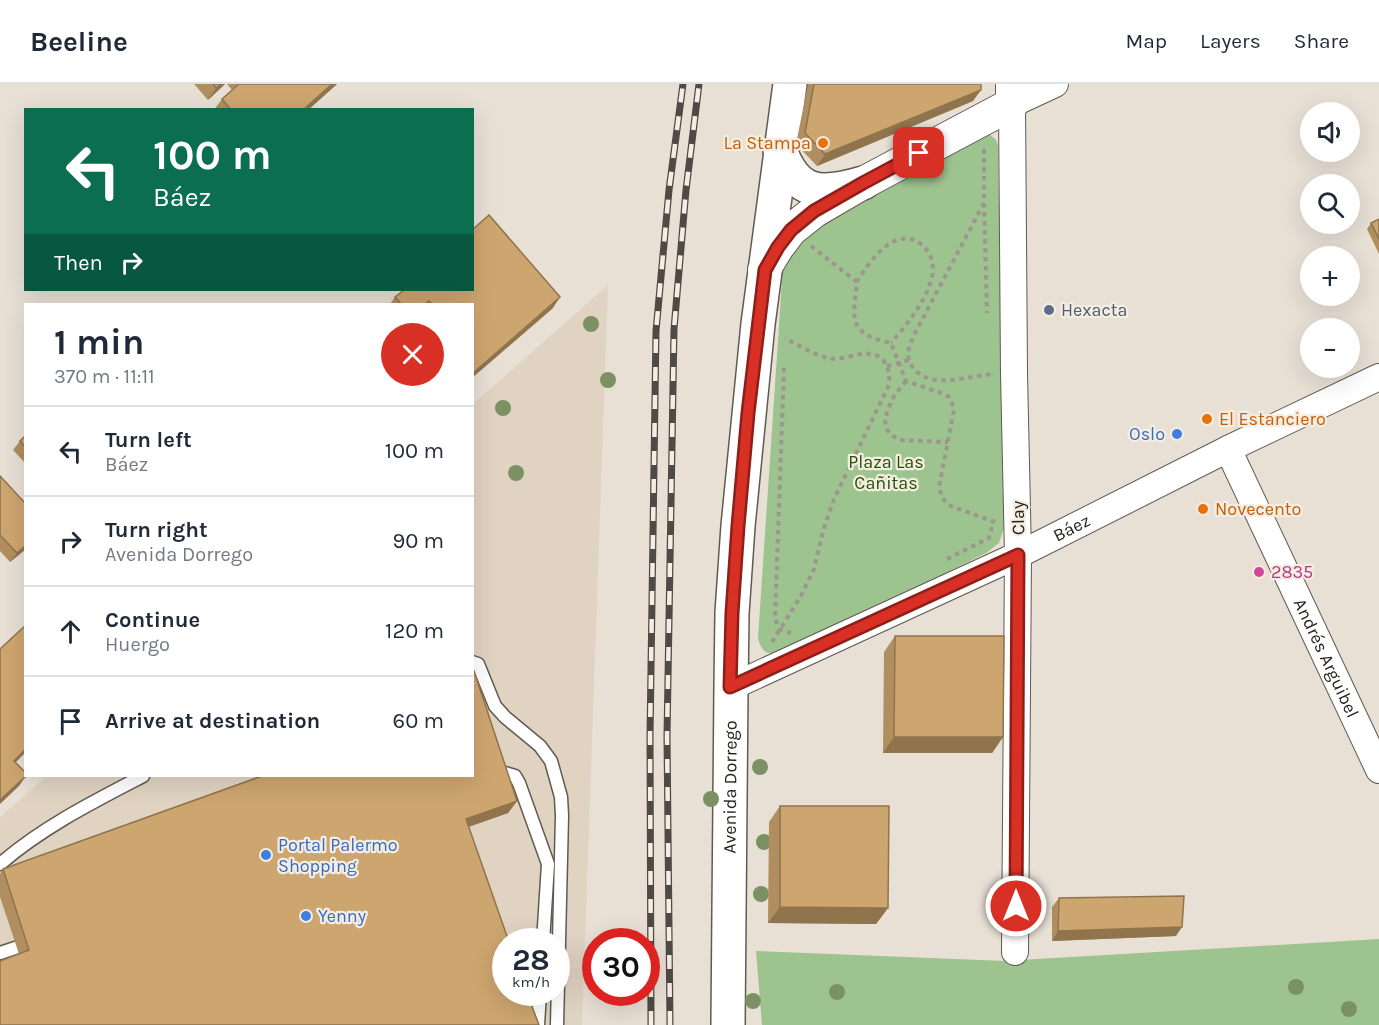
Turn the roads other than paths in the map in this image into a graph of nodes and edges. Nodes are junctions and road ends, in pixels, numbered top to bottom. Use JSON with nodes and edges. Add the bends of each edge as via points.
{"nodes":[{"id":1,"x":790,"y":84,"type":"edge"},
{"id":2,"x":1055,"y":84,"type":"edge"},
{"id":3,"x":1012,"y":103,"type":"edge"},
{"id":4,"x":780,"y":150,"type":"junction"},
{"id":5,"x":863,"y":183,"type":"junction"},
{"id":6,"x":765,"y":270,"type":"junction"},
{"id":7,"x":1379,"y":377,"type":"edge"},
{"id":8,"x":1228,"y":449,"type":"junction"},
{"id":9,"x":1018,"y":543,"type":"junction"},
{"id":10,"x":474,"y":663,"type":"edge"},
{"id":11,"x":730,"y":687,"type":"junction"},
{"id":12,"x":1379,"y":770,"type":"edge"},
{"id":13,"x":141,"y":777,"type":"edge"},
{"id":14,"x":482,"y":781,"type":"edge"},
{"id":15,"x":0,"y":864,"type":"edge"},
{"id":16,"x":544,"y":928,"type":"edge"},
{"id":17,"x":44,"y":939,"type":"edge"},
{"id":18,"x":1015,"y":952,"type":"dead end"},
{"id":19,"x":0,"y":953,"type":"edge"},
{"id":20,"x":539,"y":1006,"type":"edge"},
{"id":21,"x":538,"y":1025,"type":"edge"},
{"id":22,"x":557,"y":1025,"type":"edge"},
{"id":23,"x":728,"y":1025,"type":"edge"}],
"edges":[{"from":1,"to":4,"type":"main road","name":"Avenida Dorrego"},
{"from":2,"to":3,"type":"street"},
{"from":3,"to":5,"type":"street"},
{"from":3,"to":9,"type":"street","name":"Clay"},
{"from":4,"to":5,"type":"main road","via":[[797,180],[812,188],[828,190]]},
{"from":4,"to":6,"type":"main road","name":"Avenida Dorrego"},
{"from":5,"to":6,"type":"street","via":[[814,211],[791,230]]},
{"from":6,"to":11,"type":"main road","name":"Avenida Dorrego","via":[[776,330],[738,526]]},
{"from":7,"to":8,"type":"street","name":"Báez"},
{"from":8,"to":9,"type":"street","name":"Báez"},
{"from":8,"to":12,"type":"street","name":"Andrés Arguibel"},
{"from":9,"to":11,"type":"street","name":"Báez"},
{"from":9,"to":18,"type":"street","name":"Clay"},
{"from":10,"to":22,"type":"lane","via":[[478,664],[495,706],[551,761],[561,797]]},
{"from":11,"to":23,"type":"main road","name":"Avenida Dorrego"},
{"from":13,"to":15,"type":"lane","via":[[59,820]]},
{"from":14,"to":16,"type":"lane","via":[[505,773],[515,776],[519,783],[548,864]]},
{"from":17,"to":19,"type":"lane"},
{"from":20,"to":21,"type":"lane"}]}
